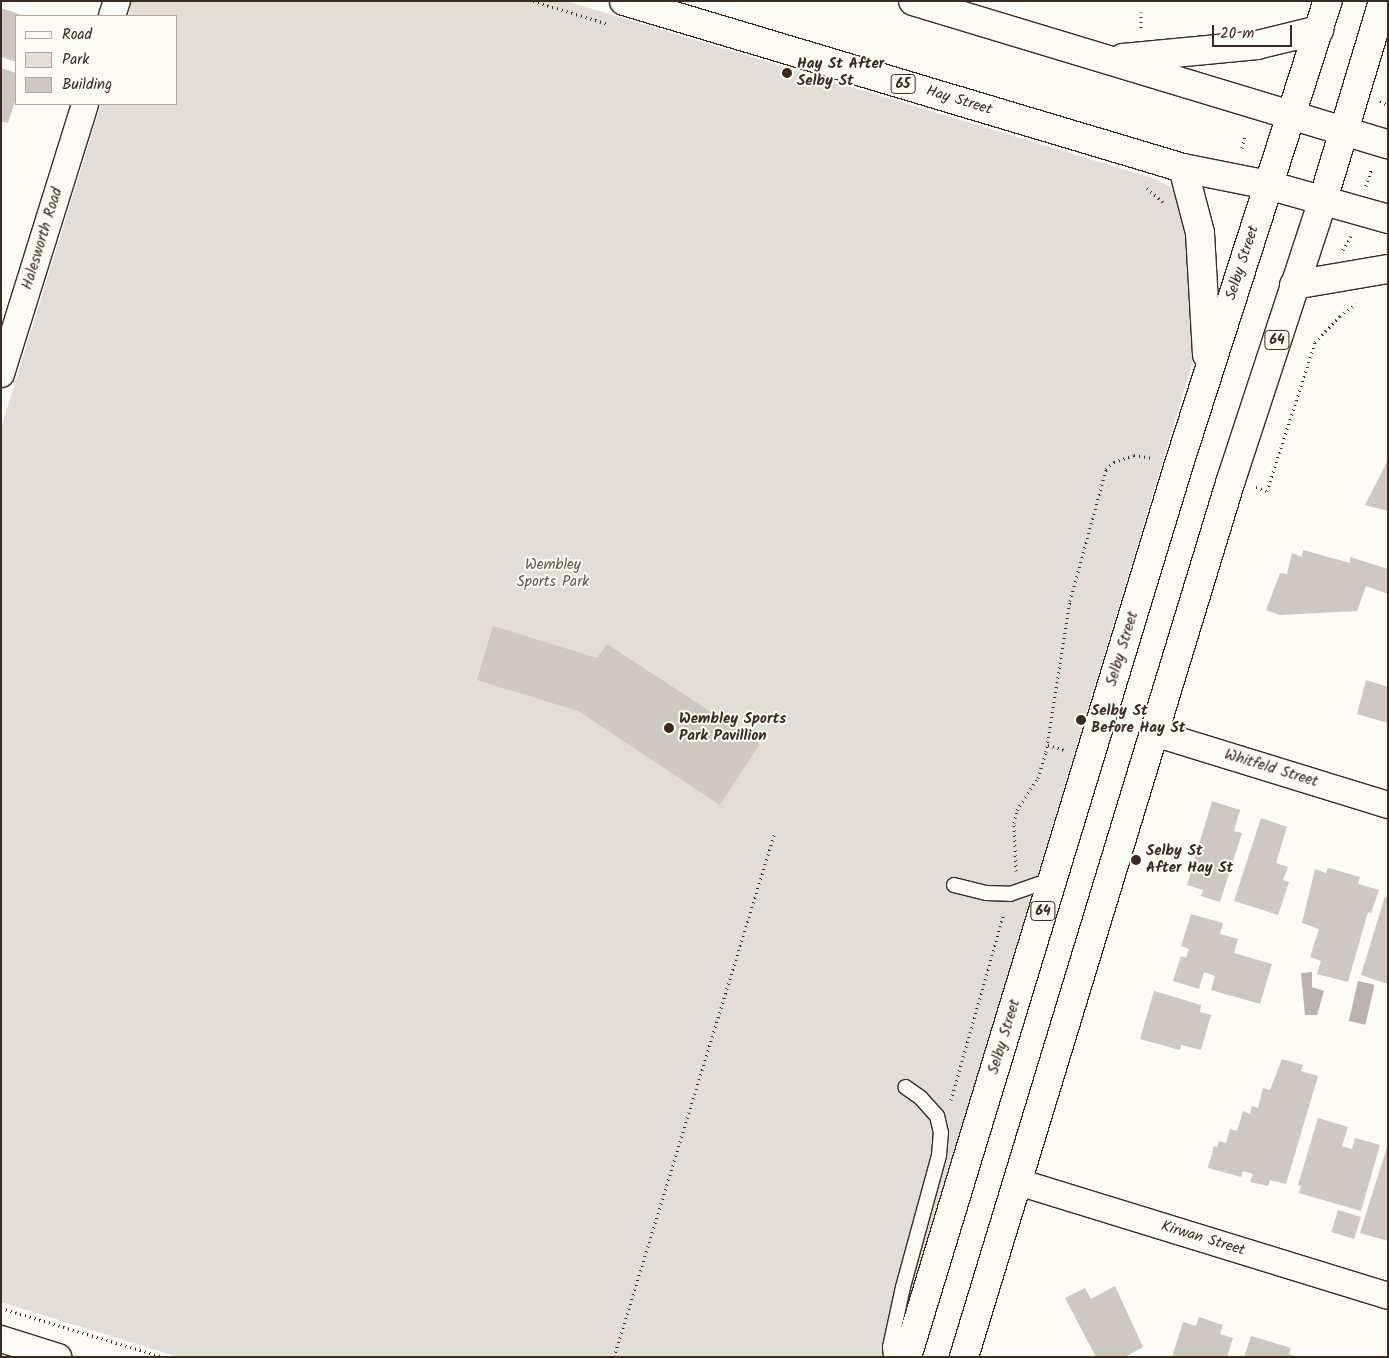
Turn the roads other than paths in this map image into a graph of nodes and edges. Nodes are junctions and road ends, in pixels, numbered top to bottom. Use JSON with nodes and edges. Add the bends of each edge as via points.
{"nodes":[{"id":1,"x":117,"y":1,"type":"edge"},
{"id":2,"x":624,"y":1,"type":"edge"},
{"id":3,"x":913,"y":1,"type":"edge"},
{"id":4,"x":1328,"y":1,"type":"edge"},
{"id":5,"x":1383,"y":1,"type":"edge"},
{"id":6,"x":112,"y":15,"type":"edge"},
{"id":7,"x":1319,"y":30,"type":"junction"},
{"id":8,"x":1109,"y":59,"type":"junction"},
{"id":9,"x":85,"y":105,"type":"edge"},
{"id":10,"x":1291,"y":114,"type":"junction"},
{"id":11,"x":1344,"y":131,"type":"junction"},
{"id":12,"x":1388,"y":144,"type":"edge"},
{"id":13,"x":1183,"y":168,"type":"junction"},
{"id":14,"x":1268,"y":185,"type":"junction"},
{"id":15,"x":1323,"y":200,"type":"junction"},
{"id":16,"x":1388,"y":219,"type":"edge"},
{"id":17,"x":1388,"y":269,"type":"edge"},
{"id":18,"x":1294,"y":286,"type":"junction"},
{"id":19,"x":1,"y":374,"type":"edge"},
{"id":20,"x":1208,"y":376,"type":"junction"},
{"id":21,"x":1154,"y":733,"type":"junction"},
{"id":22,"x":1388,"y":805,"type":"edge"},
{"id":23,"x":1053,"y":878,"type":"junction"},
{"id":24,"x":954,"y":885,"type":"dead end"},
{"id":25,"x":904,"y":1088,"type":"dead end"},
{"id":26,"x":1018,"y":1182,"type":"junction"},
{"id":27,"x":1388,"y":1296,"type":"edge"},
{"id":28,"x":1,"y":1339,"type":"edge"},
{"id":29,"x":58,"y":1357,"type":"edge"},
{"id":30,"x":891,"y":1357,"type":"edge"},
{"id":31,"x":907,"y":1357,"type":"edge"},
{"id":32,"x":964,"y":1357,"type":"edge"}],
"edges":[{"from":1,"to":6,"type":"street"},
{"from":2,"to":13,"type":"main road","name":"Hay Street","number":"65"},
{"from":3,"to":8,"type":"main road"},
{"from":4,"to":7,"type":"main road","name":"Selby Street","number":"64"},
{"from":5,"to":11,"type":"main road","number":"64"},
{"from":7,"to":8,"type":"main road","via":[[1257,45]]},
{"from":7,"to":10,"type":"main road","name":"Selby Street","number":"64"},
{"from":8,"to":10,"type":"main road"},
{"from":9,"to":19,"type":"street","name":"Halesworth Road"},
{"from":10,"to":11,"type":"main road"},
{"from":10,"to":14,"type":"main road","name":"Selby Street","number":"64"},
{"from":11,"to":12,"type":"main road"},
{"from":11,"to":15,"type":"main road","number":"64"},
{"from":13,"to":14,"type":"main road","name":"Hay Street","number":"65"},
{"from":13,"to":20,"type":"main road","via":[[1200,233]]},
{"from":14,"to":15,"type":"main road","number":"65"},
{"from":14,"to":20,"type":"main road","name":"Selby Street","number":"64"},
{"from":15,"to":16,"type":"main road","number":"65"},
{"from":15,"to":18,"type":"main road","number":"64"},
{"from":17,"to":18,"type":"main road"},
{"from":18,"to":21,"type":"main road","number":"64"},
{"from":20,"to":23,"type":"main road","name":"Selby Street","number":"64"},
{"from":21,"to":22,"type":"street","name":"Whitfeld Street"},
{"from":21,"to":26,"type":"main road","number":"64"},
{"from":23,"to":24,"type":"lane","via":[[1010,894],[986,893]]},
{"from":23,"to":31,"type":"main road","name":"Selby Street","number":"64"},
{"from":25,"to":30,"type":"lane","via":[[921,1098],[937,1116],[941,1133],[939,1155],[899,1304]]},
{"from":26,"to":27,"type":"street","name":"Kirwan Street"},
{"from":26,"to":32,"type":"main road","number":"64"},
{"from":28,"to":29,"type":"street"}]}
